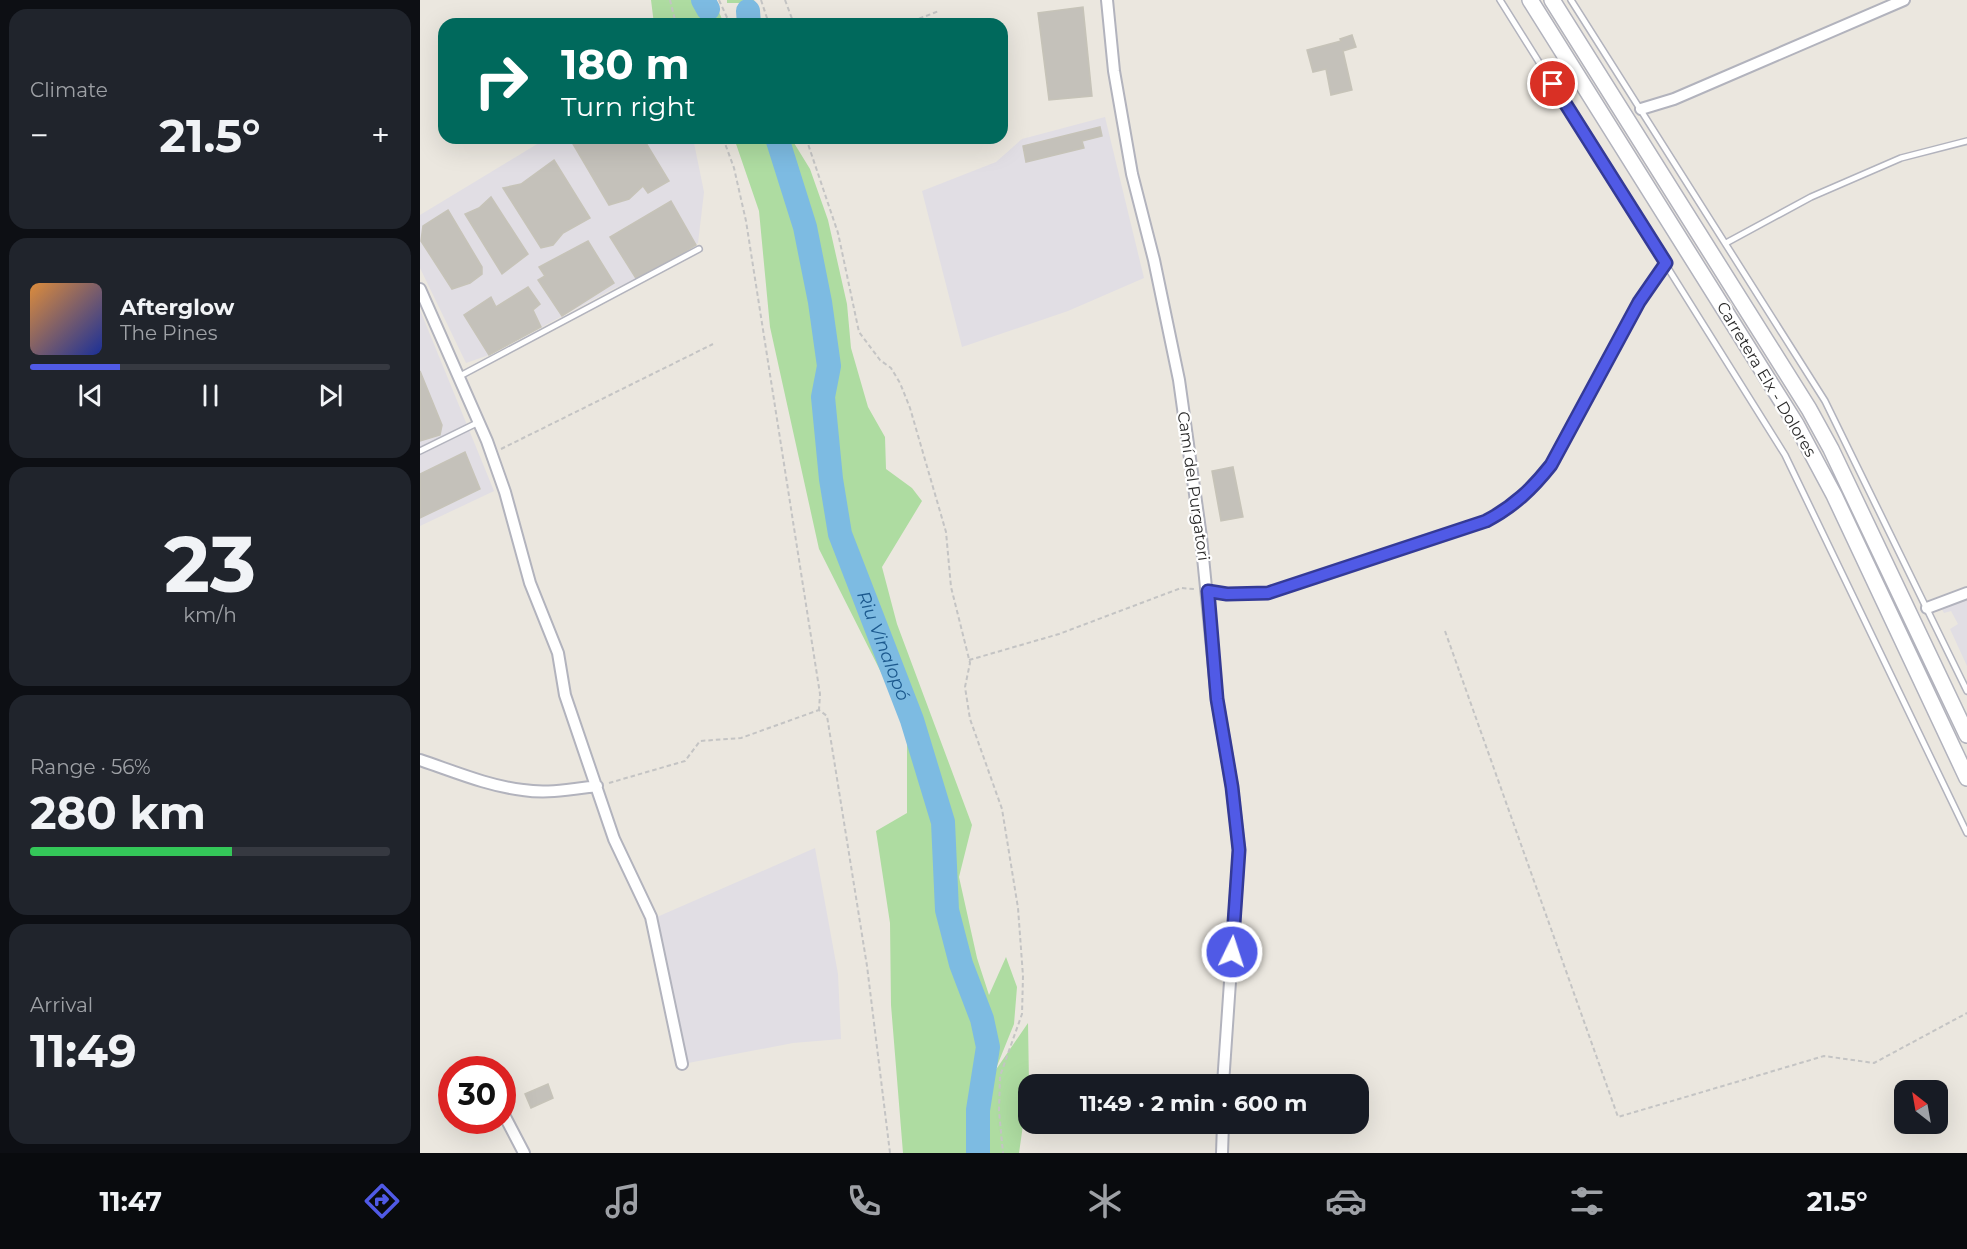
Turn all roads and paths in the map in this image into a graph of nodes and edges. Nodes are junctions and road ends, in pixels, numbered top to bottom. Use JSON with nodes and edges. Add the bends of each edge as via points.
{"nodes":[{"id":1,"x":670,"y":0,"type":"edge"},
{"id":2,"x":719,"y":0,"type":"edge"},
{"id":3,"x":761,"y":0,"type":"edge"},
{"id":4,"x":785,"y":0,"type":"edge"},
{"id":5,"x":1107,"y":0,"type":"edge"},
{"id":6,"x":1500,"y":0,"type":"edge"},
{"id":7,"x":1530,"y":0,"type":"edge"},
{"id":8,"x":1552,"y":0,"type":"edge"},
{"id":9,"x":1571,"y":0,"type":"edge"},
{"id":10,"x":1904,"y":0,"type":"edge"},
{"id":11,"x":939,"y":11,"type":"dead end"},
{"id":12,"x":674,"y":18,"type":"edge"},
{"id":13,"x":727,"y":18,"type":"edge"},
{"id":14,"x":767,"y":18,"type":"edge"},
{"id":15,"x":792,"y":18,"type":"edge"},
{"id":16,"x":920,"y":18,"type":"edge"},
{"id":17,"x":1641,"y":109,"type":"junction"},
{"id":18,"x":1967,"y":141,"type":"edge"},
{"id":19,"x":725,"y":144,"type":"edge"},
{"id":20,"x":808,"y":144,"type":"edge"},
{"id":21,"x":1726,"y":243,"type":"junction"},
{"id":22,"x":699,"y":249,"type":"dead end"},
{"id":23,"x":1666,"y":263,"type":"junction"},
{"id":24,"x":420,"y":290,"type":"edge"},
{"id":25,"x":713,"y":344,"type":"dead end"},
{"id":26,"x":460,"y":376,"type":"junction"},
{"id":27,"x":479,"y":422,"type":"junction"},
{"id":28,"x":420,"y":451,"type":"edge"},
{"id":29,"x":492,"y":453,"type":"junction"},
{"id":30,"x":1208,"y":591,"type":"junction"},
{"id":31,"x":1967,"y":593,"type":"edge"},
{"id":32,"x":1927,"y":608,"type":"junction"},
{"id":33,"x":1445,"y":632,"type":"dead end"},
{"id":34,"x":969,"y":660,"type":"junction"},
{"id":35,"x":1967,"y":691,"type":"edge"},
{"id":36,"x":819,"y":710,"type":"junction"},
{"id":37,"x":1967,"y":735,"type":"edge"},
{"id":38,"x":420,"y":760,"type":"edge"},
{"id":39,"x":1967,"y":778,"type":"edge"},
{"id":40,"x":597,"y":786,"type":"junction"},
{"id":41,"x":1967,"y":833,"type":"edge"},
{"id":42,"x":1967,"y":1013,"type":"edge"},
{"id":43,"x":682,"y":1064,"type":"dead end"},
{"id":44,"x":1224,"y":1074,"type":"edge"},
{"id":45,"x":514,"y":1134,"type":"edge"},
{"id":46,"x":1223,"y":1134,"type":"edge"},
{"id":47,"x":524,"y":1153,"type":"edge"},
{"id":48,"x":890,"y":1153,"type":"edge"},
{"id":49,"x":1003,"y":1153,"type":"edge"},
{"id":50,"x":1222,"y":1153,"type":"edge"}],
"edges":[{"from":1,"to":12,"type":"path"},
{"from":2,"to":13,"type":"path"},
{"from":3,"to":14,"type":"path"},
{"from":4,"to":15,"type":"path"},
{"from":5,"to":30,"type":"street","name":"Camí del Purgatori","via":[[1114,71],[1132,174],[1179,380]]},
{"from":6,"to":23,"type":"lane"},
{"from":7,"to":39,"type":"main road","name":"Carretera Elx - Dolores","via":[[1796,424],[1834,495]]},
{"from":8,"to":37,"type":"main road","name":"Carretera Elx - Dolores","via":[[1809,409]]},
{"from":9,"to":17,"type":"lane"},
{"from":10,"to":17,"type":"street","via":[[1674,99]]},
{"from":11,"to":16,"type":"path"},
{"from":17,"to":21,"type":"lane"},
{"from":18,"to":21,"type":"lane","via":[[1901,158],[1811,197]]},
{"from":19,"to":36,"type":"path","via":[[746,220],[805,593]]},
{"from":20,"to":34,"type":"path","via":[[838,233],[860,332],[880,360],[891,368],[910,408],[946,532],[951,587]]},
{"from":21,"to":32,"type":"lane","via":[[1825,401]]},
{"from":22,"to":26,"type":"lane"},
{"from":23,"to":30,"type":"lane","via":[[1639,302],[1551,465],[1509,509],[1486,521],[1268,593]]},
{"from":23,"to":41,"type":"lane","via":[[1785,455]]},
{"from":24,"to":26,"type":"street"},
{"from":25,"to":29,"type":"path"},
{"from":26,"to":27,"type":"street"},
{"from":27,"to":28,"type":"lane"},
{"from":27,"to":29,"type":"street"},
{"from":29,"to":40,"type":"street","via":[[530,583],[558,653],[564,695]]},
{"from":30,"to":34,"type":"path","via":[[1181,588],[1059,634]]},
{"from":30,"to":44,"type":"street","name":"Camí del Purgatori","via":[[1217,699],[1239,850]]},
{"from":31,"to":32,"type":"street"},
{"from":32,"to":35,"type":"lane"},
{"from":33,"to":42,"type":"path","via":[[1618,1117],[1824,1056],[1874,1063]]},
{"from":34,"to":49,"type":"path","via":[[965,687],[970,719],[1002,808],[1018,908],[1022,965],[1022,1014],[1000,1076]]},
{"from":36,"to":40,"type":"path","via":[[741,738],[700,741],[686,761]]},
{"from":36,"to":48,"type":"path","via":[[827,716],[831,728]]},
{"from":38,"to":40,"type":"street","via":[[477,780],[523,790],[561,791]]},
{"from":40,"to":43,"type":"street","via":[[614,838],[651,917]]},
{"from":45,"to":47,"type":"street"},
{"from":46,"to":50,"type":"street"}]}
